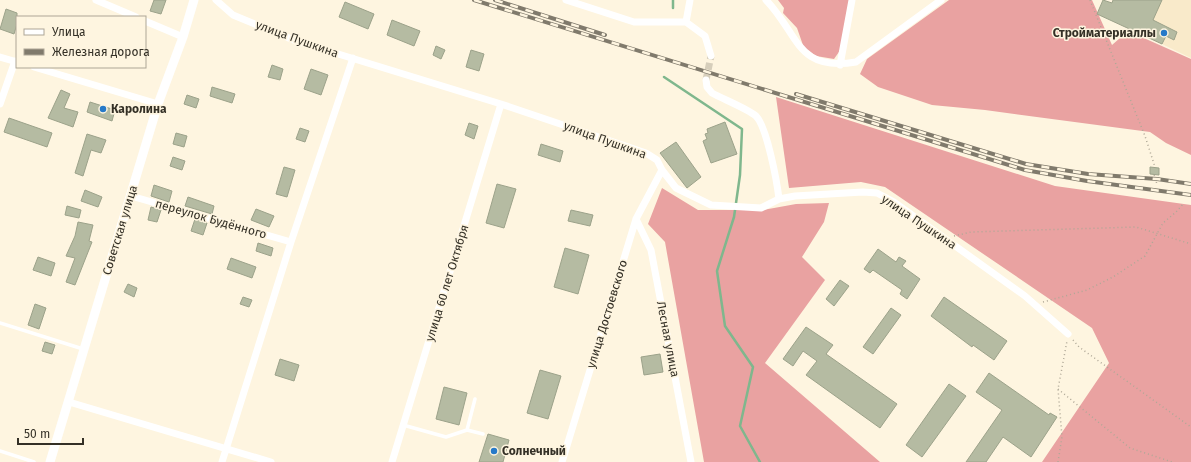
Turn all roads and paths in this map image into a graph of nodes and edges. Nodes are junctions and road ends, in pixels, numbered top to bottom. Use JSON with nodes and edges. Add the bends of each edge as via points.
{"nodes":[{"id":1,"x":96,"y":0,"type":"edge"},
{"id":2,"x":194,"y":0,"type":"edge"},
{"id":3,"x":216,"y":0,"type":"edge"},
{"id":4,"x":566,"y":0,"type":"edge"},
{"id":5,"x":690,"y":0,"type":"edge"},
{"id":6,"x":766,"y":0,"type":"edge"},
{"id":7,"x":852,"y":0,"type":"edge"},
{"id":8,"x":941,"y":0,"type":"edge"},
{"id":9,"x":1090,"y":0,"type":"edge"},
{"id":10,"x":134,"y":16,"type":"edge"},
{"id":11,"x":146,"y":21,"type":"edge"},
{"id":12,"x":686,"y":22,"type":"junction"},
{"id":13,"x":183,"y":37,"type":"junction"},
{"id":14,"x":711,"y":56,"type":"tunnel mouth"},
{"id":15,"x":0,"y":57,"type":"edge"},
{"id":16,"x":353,"y":58,"type":"junction"},
{"id":17,"x":16,"y":62,"type":"edge"},
{"id":18,"x":840,"y":65,"type":"junction"},
{"id":19,"x":37,"y":68,"type":"edge"},
{"id":20,"x":706,"y":80,"type":"dead end"},
{"id":21,"x":0,"y":104,"type":"edge"},
{"id":22,"x":158,"y":104,"type":"junction"},
{"id":23,"x":501,"y":104,"type":"junction"},
{"id":24,"x":1155,"y":167,"type":"dead end"},
{"id":25,"x":662,"y":170,"type":"junction"},
{"id":26,"x":1154,"y":175,"type":"dead end"},
{"id":27,"x":1156,"y":185,"type":"dead end"},
{"id":28,"x":131,"y":196,"type":"junction"},
{"id":29,"x":779,"y":199,"type":"junction"},
{"id":30,"x":1183,"y":204,"type":"dead end"},
{"id":31,"x":636,"y":219,"type":"junction"},
{"id":32,"x":1157,"y":233,"type":"junction"},
{"id":33,"x":943,"y":238,"type":"junction"},
{"id":34,"x":291,"y":242,"type":"junction"},
{"id":35,"x":1191,"y":244,"type":"edge"},
{"id":36,"x":1034,"y":304,"type":"junction"},
{"id":37,"x":0,"y":323,"type":"edge"},
{"id":38,"x":1068,"y":334,"type":"junction"},
{"id":39,"x":85,"y":350,"type":"junction"},
{"id":40,"x":1058,"y":389,"type":"junction"},
{"id":41,"x":475,"y":399,"type":"dead end"},
{"id":42,"x":69,"y":402,"type":"junction"},
{"id":43,"x":403,"y":425,"type":"junction"},
{"id":44,"x":1191,"y":427,"type":"edge"},
{"id":45,"x":467,"y":430,"type":"junction"},
{"id":46,"x":483,"y":434,"type":"dead end"},
{"id":47,"x":226,"y":447,"type":"junction"},
{"id":48,"x":0,"y":451,"type":"edge"},
{"id":49,"x":34,"y":462,"type":"edge"},
{"id":50,"x":50,"y":462,"type":"edge"},
{"id":51,"x":222,"y":462,"type":"edge"},
{"id":52,"x":271,"y":462,"type":"edge"},
{"id":53,"x":392,"y":462,"type":"edge"},
{"id":54,"x":562,"y":462,"type":"edge"},
{"id":55,"x":691,"y":462,"type":"edge"},
{"id":56,"x":1058,"y":462,"type":"edge"},
{"id":57,"x":1172,"y":462,"type":"edge"}],
"edges":[{"from":1,"to":10,"type":"street"},
{"from":2,"to":13,"type":"street","name":"Советская улица"},
{"from":3,"to":16,"type":"street","name":"улица Пушкина","via":[[233,15],[296,41]]},
{"from":4,"to":12,"type":"street","via":[[634,22]]},
{"from":5,"to":12,"type":"street"},
{"from":6,"to":18,"type":"street","via":[[809,57]]},
{"from":7,"to":18,"type":"street"},
{"from":8,"to":18,"type":"street","via":[[856,62]]},
{"from":9,"to":24,"type":"path"},
{"from":11,"to":13,"type":"street"},
{"from":12,"to":14,"type":"street","via":[[705,36]]},
{"from":13,"to":22,"type":"street","name":"Советская улица"},
{"from":15,"to":17,"type":"street"},
{"from":16,"to":23,"type":"street","name":"улица Пушкина"},
{"from":16,"to":34,"type":"street"},
{"from":17,"to":21,"type":"street"},
{"from":19,"to":22,"type":"street"},
{"from":20,"to":29,"type":"street","via":[[707,87],[712,93],[756,116],[760,122],[772,162]]},
{"from":22,"to":28,"type":"street","name":"Советская улица"},
{"from":23,"to":25,"type":"street","name":"улица Пушкина","via":[[646,153],[657,160]]},
{"from":23,"to":43,"type":"street","name":"улица 60 лет Октября"},
{"from":25,"to":29,"type":"street","name":"улица Пушкина","via":[[676,188],[711,205],[761,208]]},
{"from":25,"to":31,"type":"street","name":"улица Достоевского"},
{"from":26,"to":27,"type":"path","via":[[1157,179]]},
{"from":28,"to":34,"type":"street","name":"переулок Будённого"},
{"from":28,"to":39,"type":"street","name":"Советская улица"},
{"from":29,"to":33,"type":"street","name":"улица Пушкина","via":[[795,196],[877,193],[894,202]]},
{"from":30,"to":32,"type":"path","via":[[1163,223]]},
{"from":31,"to":54,"type":"street","name":"улица Достоевского"},
{"from":31,"to":55,"type":"street","name":"Лесная улица","via":[[652,250]]},
{"from":32,"to":33,"type":"path","via":[[1136,227],[972,232]]},
{"from":32,"to":35,"type":"path"},
{"from":32,"to":36,"type":"path","via":[[1145,256],[1113,277],[1087,290]]},
{"from":33,"to":36,"type":"street","name":"улица Пушкина"},
{"from":34,"to":47,"type":"street"},
{"from":36,"to":38,"type":"street","name":"улица Пушкина"},
{"from":37,"to":39,"type":"lane"},
{"from":38,"to":40,"type":"path"},
{"from":38,"to":44,"type":"path","via":[[1079,347]]},
{"from":39,"to":42,"type":"street","name":"Советская улица"},
{"from":40,"to":56,"type":"path","via":[[1062,437]]},
{"from":40,"to":57,"type":"path","via":[[1130,448]]},
{"from":41,"to":45,"type":"lane"},
{"from":42,"to":47,"type":"street"},
{"from":42,"to":50,"type":"street","name":"Советская улица"},
{"from":43,"to":45,"type":"lane","via":[[446,437]]},
{"from":43,"to":53,"type":"street","name":"улица 60 лет Октября"},
{"from":45,"to":46,"type":"lane"},
{"from":47,"to":51,"type":"street"},
{"from":47,"to":52,"type":"street"},
{"from":48,"to":49,"type":"lane"}]}
